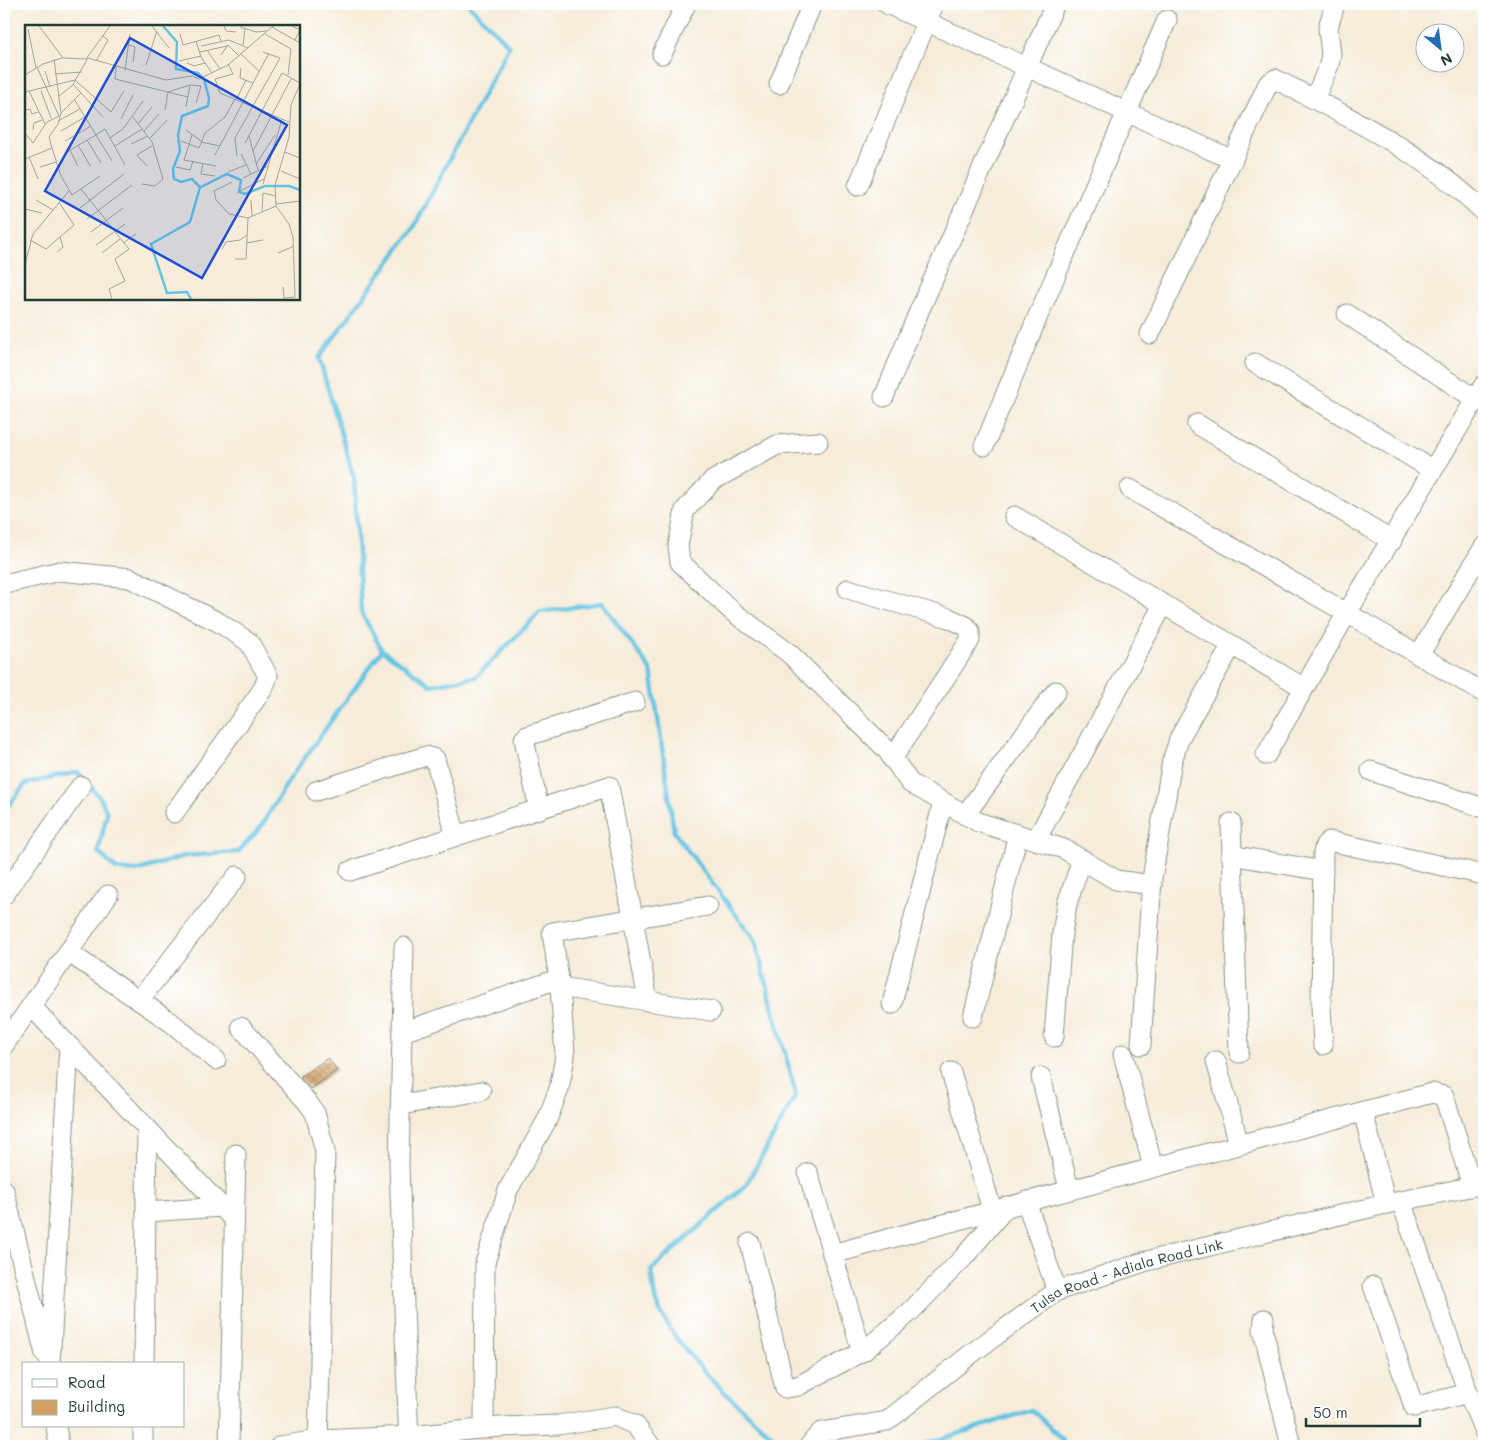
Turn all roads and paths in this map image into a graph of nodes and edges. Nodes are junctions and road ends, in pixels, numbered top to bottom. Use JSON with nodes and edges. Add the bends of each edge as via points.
{"nodes":[{"id":1,"x":686,"y":4,"type":"edge"},
{"id":2,"x":812,"y":4,"type":"edge"},
{"id":3,"x":887,"y":4,"type":"edge"},
{"id":4,"x":934,"y":4,"type":"edge"},
{"id":5,"x":1055,"y":4,"type":"edge"},
{"id":6,"x":1335,"y":4,"type":"edge"},
{"id":7,"x":1168,"y":20,"type":"dead end"},
{"id":8,"x":926,"y":21,"type":"junction"},
{"id":9,"x":662,"y":54,"type":"dead end"},
{"id":10,"x":1026,"y":67,"type":"junction"},
{"id":11,"x":779,"y":84,"type":"dead end"},
{"id":12,"x":1315,"y":98,"type":"junction"},
{"id":13,"x":1127,"y":113,"type":"junction"},
{"id":14,"x":1233,"y":160,"type":"junction"},
{"id":15,"x":858,"y":186,"type":"dead end"},
{"id":16,"x":1484,"y":212,"type":"edge"},
{"id":17,"x":1347,"y":314,"type":"dead end"},
{"id":18,"x":1150,"y":334,"type":"dead end"},
{"id":19,"x":1255,"y":363,"type":"dead end"},
{"id":20,"x":1480,"y":392,"type":"edge"},
{"id":21,"x":884,"y":397,"type":"dead end"},
{"id":22,"x":1197,"y":424,"type":"dead end"},
{"id":23,"x":818,"y":442,"type":"dead end"},
{"id":24,"x":984,"y":446,"type":"dead end"},
{"id":25,"x":1433,"y":470,"type":"junction"},
{"id":26,"x":1130,"y":489,"type":"dead end"},
{"id":27,"x":1014,"y":516,"type":"dead end"},
{"id":28,"x":1392,"y":541,"type":"junction"},
{"id":29,"x":1484,"y":547,"type":"edge"},
{"id":30,"x":4,"y":584,"type":"edge"},
{"id":31,"x":848,"y":589,"type":"dead end"},
{"id":32,"x":1164,"y":605,"type":"junction"},
{"id":33,"x":1347,"y":613,"type":"junction"},
{"id":34,"x":1232,"y":645,"type":"junction"},
{"id":35,"x":1420,"y":655,"type":"junction"},
{"id":36,"x":1304,"y":688,"type":"junction"},
{"id":37,"x":1056,"y":690,"type":"dead end"},
{"id":38,"x":1484,"y":693,"type":"edge"},
{"id":39,"x":635,"y":702,"type":"dead end"},
{"id":40,"x":1266,"y":755,"type":"dead end"},
{"id":41,"x":892,"y":758,"type":"junction"},
{"id":42,"x":1371,"y":771,"type":"dead end"},
{"id":43,"x":81,"y":786,"type":"dead end"},
{"id":44,"x":316,"y":791,"type":"dead end"},
{"id":45,"x":943,"y":802,"type":"junction"},
{"id":46,"x":1484,"y":808,"type":"edge"},
{"id":47,"x":539,"y":809,"type":"junction"},
{"id":48,"x":174,"y":813,"type":"dead end"},
{"id":49,"x":965,"y":815,"type":"junction"},
{"id":50,"x":1231,"y":824,"type":"dead end"},
{"id":51,"x":1018,"y":834,"type":"junction"},
{"id":52,"x":456,"y":836,"type":"junction"},
{"id":53,"x":1036,"y":840,"type":"junction"},
{"id":54,"x":1231,"y":855,"type":"junction"},
{"id":55,"x":1082,"y":859,"type":"junction"},
{"id":56,"x":350,"y":871,"type":"dead end"},
{"id":57,"x":1323,"y":871,"type":"junction"},
{"id":58,"x":1484,"y":875,"type":"edge"},
{"id":59,"x":237,"y":876,"type":"dead end"},
{"id":60,"x":1152,"y":885,"type":"junction"},
{"id":61,"x":4,"y":895,"type":"edge"},
{"id":62,"x":108,"y":895,"type":"dead end"},
{"id":63,"x":708,"y":906,"type":"dead end"},
{"id":64,"x":633,"y":919,"type":"junction"},
{"id":65,"x":404,"y":946,"type":"dead end"},
{"id":66,"x":68,"y":952,"type":"junction"},
{"id":67,"x":559,"y":983,"type":"junction"},
{"id":68,"x":140,"y":999,"type":"junction"},
{"id":69,"x":648,"y":1001,"type":"junction"},
{"id":70,"x":892,"y":1004,"type":"dead end"},
{"id":71,"x":31,"y":1006,"type":"junction"},
{"id":72,"x":711,"y":1011,"type":"dead end"},
{"id":73,"x":973,"y":1017,"type":"dead end"},
{"id":74,"x":241,"y":1028,"type":"dead end"},
{"id":75,"x":402,"y":1032,"type":"junction"},
{"id":76,"x":1054,"y":1037,"type":"dead end"},
{"id":77,"x":4,"y":1045,"type":"edge"},
{"id":78,"x":1141,"y":1045,"type":"dead end"},
{"id":79,"x":1323,"y":1045,"type":"dead end"},
{"id":80,"x":69,"y":1046,"type":"junction"},
{"id":81,"x":1239,"y":1053,"type":"dead end"},
{"id":82,"x":1123,"y":1054,"type":"dead end"},
{"id":83,"x":216,"y":1060,"type":"dead end"},
{"id":84,"x":1216,"y":1061,"type":"dead end"},
{"id":85,"x":951,"y":1072,"type":"dead end"},
{"id":86,"x":1042,"y":1077,"type":"dead end"},
{"id":87,"x":481,"y":1092,"type":"dead end"},
{"id":88,"x":401,"y":1105,"type":"junction"},
{"id":89,"x":1363,"y":1111,"type":"junction"},
{"id":90,"x":147,"y":1129,"type":"junction"},
{"id":91,"x":1239,"y":1144,"type":"junction"},
{"id":92,"x":236,"y":1154,"type":"dead end"},
{"id":93,"x":1153,"y":1167,"type":"junction"},
{"id":94,"x":808,"y":1173,"type":"dead end"},
{"id":95,"x":1478,"y":1185,"type":"edge"},
{"id":96,"x":1069,"y":1189,"type":"junction"},
{"id":97,"x":4,"y":1190,"type":"edge"},
{"id":98,"x":1026,"y":1201,"type":"junction"},
{"id":99,"x":1393,"y":1202,"type":"junction"},
{"id":100,"x":999,"y":1208,"type":"junction"},
{"id":101,"x":146,"y":1212,"type":"junction"},
{"id":102,"x":228,"y":1213,"type":"junction"},
{"id":103,"x":750,"y":1243,"type":"dead end"},
{"id":104,"x":832,"y":1254,"type":"junction"},
{"id":105,"x":1373,"y":1286,"type":"dead end"},
{"id":106,"x":1058,"y":1291,"type":"junction"},
{"id":107,"x":1264,"y":1319,"type":"dead end"},
{"id":108,"x":862,"y":1352,"type":"junction"},
{"id":109,"x":47,"y":1362,"type":"edge"},
{"id":110,"x":48,"y":1362,"type":"edge"},
{"id":111,"x":144,"y":1362,"type":"edge"},
{"id":112,"x":1468,"y":1393,"type":"junction"},
{"id":113,"x":56,"y":1428,"type":"edge"},
{"id":114,"x":143,"y":1428,"type":"edge"},
{"id":115,"x":1484,"y":1431,"type":"edge"},
{"id":116,"x":476,"y":1435,"type":"edge"},
{"id":117,"x":409,"y":1441,"type":"edge"},
{"id":118,"x":318,"y":1443,"type":"edge"},
{"id":119,"x":810,"y":1444,"type":"edge"},
{"id":120,"x":59,"y":1446,"type":"edge"},
{"id":121,"x":143,"y":1446,"type":"edge"},
{"id":122,"x":229,"y":1446,"type":"edge"},
{"id":123,"x":280,"y":1446,"type":"edge"},
{"id":124,"x":651,"y":1446,"type":"edge"},
{"id":125,"x":1291,"y":1446,"type":"edge"}],
"edges":[{"from":1,"to":9,"type":"street"},
{"from":2,"to":11,"type":"street"},
{"from":3,"to":8,"type":"street"},
{"from":4,"to":8,"type":"street"},
{"from":5,"to":10,"type":"street"},
{"from":6,"to":12,"type":"street","via":[[1328,28],[1329,65]]},
{"from":7,"to":13,"type":"street"},
{"from":8,"to":10,"type":"street"},
{"from":8,"to":15,"type":"street"},
{"from":10,"to":13,"type":"street"},
{"from":10,"to":21,"type":"street"},
{"from":12,"to":14,"type":"street","via":[[1275,79],[1268,84]]},
{"from":12,"to":16,"type":"street","via":[[1408,150]]},
{"from":13,"to":14,"type":"street"},
{"from":13,"to":24,"type":"street"},
{"from":14,"to":18,"type":"street"},
{"from":17,"to":20,"type":"street"},
{"from":19,"to":25,"type":"street"},
{"from":20,"to":25,"type":"street"},
{"from":22,"to":28,"type":"street"},
{"from":23,"to":41,"type":"street","via":[[777,445],[712,482],[686,510],[678,546],[680,562],[733,612],[790,654]]},
{"from":25,"to":28,"type":"street"},
{"from":26,"to":33,"type":"street"},
{"from":27,"to":32,"type":"street"},
{"from":28,"to":33,"type":"street"},
{"from":29,"to":35,"type":"street"},
{"from":30,"to":48,"type":"street","via":[[60,571],[130,578],[218,622],[248,642],[268,676],[263,689]]},
{"from":31,"to":41,"type":"street","via":[[949,618],[966,626],[970,632],[970,640]]},
{"from":32,"to":34,"type":"street"},
{"from":32,"to":53,"type":"street"},
{"from":33,"to":35,"type":"street"},
{"from":33,"to":36,"type":"street"},
{"from":34,"to":36,"type":"street"},
{"from":34,"to":60,"type":"street","via":[[1180,737],[1172,761]]},
{"from":35,"to":38,"type":"street"},
{"from":36,"to":40,"type":"street"},
{"from":37,"to":49,"type":"street"},
{"from":39,"to":47,"type":"street","via":[[524,739]]},
{"from":41,"to":45,"type":"street","via":[[910,783]]},
{"from":42,"to":46,"type":"street"},
{"from":43,"to":61,"type":"street"},
{"from":44,"to":52,"type":"street","via":[[426,756],[435,759]]},
{"from":45,"to":49,"type":"street"},
{"from":45,"to":70,"type":"street"},
{"from":47,"to":52,"type":"street"},
{"from":47,"to":64,"type":"street","via":[[609,786]]},
{"from":49,"to":51,"type":"street"},
{"from":50,"to":54,"type":"street"},
{"from":51,"to":53,"type":"street"},
{"from":51,"to":73,"type":"street"},
{"from":52,"to":56,"type":"street"},
{"from":53,"to":55,"type":"street"},
{"from":54,"to":57,"type":"street"},
{"from":54,"to":81,"type":"street"},
{"from":55,"to":60,"type":"street","via":[[1116,880]]},
{"from":55,"to":76,"type":"street","via":[[1062,933]]},
{"from":57,"to":58,"type":"street","via":[[1323,853],[1330,841]]},
{"from":57,"to":79,"type":"street","via":[[1320,1006]]},
{"from":59,"to":68,"type":"street"},
{"from":60,"to":78,"type":"street"},
{"from":62,"to":66,"type":"street"},
{"from":63,"to":64,"type":"street"},
{"from":64,"to":67,"type":"street","via":[[552,932]]},
{"from":64,"to":69,"type":"street"},
{"from":65,"to":75,"type":"street"},
{"from":66,"to":68,"type":"street"},
{"from":66,"to":71,"type":"street"},
{"from":67,"to":69,"type":"street"},
{"from":67,"to":75,"type":"street"},
{"from":67,"to":116,"type":"street","via":[[565,1054],[559,1089],[547,1120],[508,1190],[485,1263]]},
{"from":68,"to":83,"type":"street"},
{"from":69,"to":72,"type":"street"},
{"from":71,"to":77,"type":"street"},
{"from":71,"to":80,"type":"street"},
{"from":74,"to":118,"type":"street","via":[[308,1102],[325,1151]]},
{"from":75,"to":88,"type":"street"},
{"from":80,"to":90,"type":"street"},
{"from":80,"to":110,"type":"street"},
{"from":82,"to":93,"type":"street"},
{"from":84,"to":91,"type":"street"},
{"from":85,"to":100,"type":"street"},
{"from":86,"to":96,"type":"street"},
{"from":87,"to":88,"type":"street"},
{"from":88,"to":117,"type":"street","via":[[399,1164]]},
{"from":89,"to":91,"type":"street"},
{"from":89,"to":95,"type":"street","via":[[1432,1093],[1444,1096]]},
{"from":89,"to":99,"type":"street"},
{"from":90,"to":101,"type":"street"},
{"from":90,"to":102,"type":"street"},
{"from":91,"to":93,"type":"street"},
{"from":92,"to":102,"type":"street"},
{"from":93,"to":96,"type":"street"},
{"from":94,"to":104,"type":"street"},
{"from":95,"to":99,"type":"street","name":"Tulsa Road - Adiala Road Link"},
{"from":96,"to":98,"type":"street"},
{"from":97,"to":109,"type":"street"},
{"from":98,"to":100,"type":"street"},
{"from":98,"to":106,"type":"street"},
{"from":99,"to":106,"type":"street","name":"Tulsa Road - Adiala Road Link","via":[[1147,1261]]},
{"from":99,"to":112,"type":"street"},
{"from":100,"to":104,"type":"street"},
{"from":100,"to":108,"type":"street","via":[[964,1257]]},
{"from":101,"to":102,"type":"street"},
{"from":101,"to":111,"type":"street"},
{"from":102,"to":122,"type":"street"},
{"from":103,"to":108,"type":"street","via":[[785,1388],[798,1386]]},
{"from":104,"to":108,"type":"street"},
{"from":105,"to":112,"type":"street","via":[[1414,1407]]},
{"from":106,"to":119,"type":"street","name":"Tulsa Road - Adiala Road Link","via":[[972,1353],[887,1421],[821,1432]]},
{"from":107,"to":125,"type":"street","via":[[1263,1330]]},
{"from":112,"to":115,"type":"street"},
{"from":113,"to":120,"type":"street"},
{"from":114,"to":121,"type":"street"},
{"from":116,"to":117,"type":"street"},
{"from":116,"to":124,"type":"street","via":[[615,1416],[635,1425]]},
{"from":117,"to":118,"type":"street"},
{"from":118,"to":123,"type":"street"}]}
